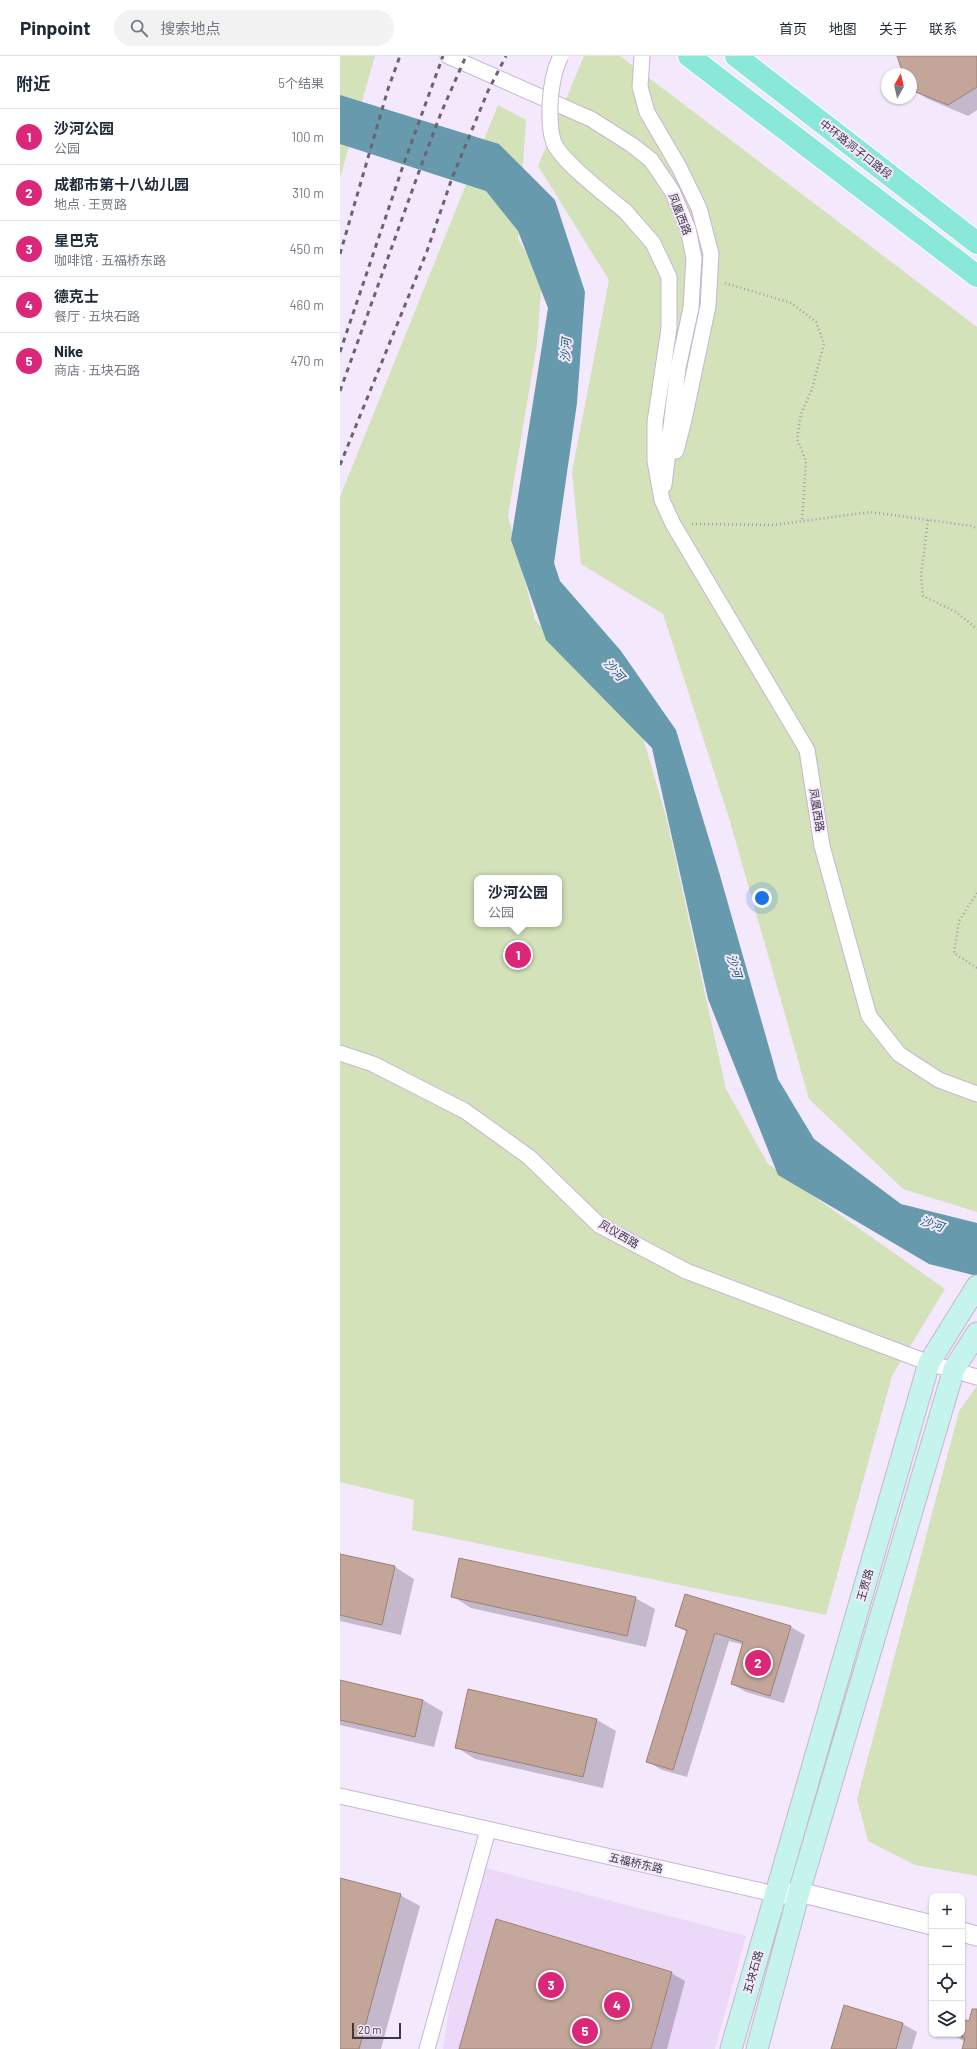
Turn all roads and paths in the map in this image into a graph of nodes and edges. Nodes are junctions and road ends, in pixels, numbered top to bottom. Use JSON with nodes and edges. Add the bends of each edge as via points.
{"nodes":[{"id":1,"x":448,"y":56,"type":"edge"},
{"id":2,"x":561,"y":56,"type":"edge"},
{"id":3,"x":642,"y":56,"type":"edge"},
{"id":4,"x":689,"y":56,"type":"edge"},
{"id":5,"x":736,"y":56,"type":"edge"},
{"id":6,"x":977,"y":242,"type":"edge"},
{"id":7,"x":977,"y":276,"type":"edge"},
{"id":8,"x":710,"y":278,"type":"junction"},
{"id":9,"x":662,"y":500,"type":"junction"},
{"id":10,"x":928,"y":520,"type":"junction"},
{"id":11,"x":802,"y":521,"type":"junction"},
{"id":12,"x":673,"y":524,"type":"junction"},
{"id":13,"x":977,"y":529,"type":"edge"},
{"id":14,"x":977,"y":630,"type":"edge"},
{"id":15,"x":977,"y":893,"type":"edge"},
{"id":16,"x":977,"y":968,"type":"edge"},
{"id":17,"x":340,"y":1053,"type":"edge"},
{"id":18,"x":977,"y":1094,"type":"edge"},
{"id":19,"x":975,"y":1289,"type":"edge"},
{"id":20,"x":977,"y":1333,"type":"edge"},
{"id":21,"x":929,"y":1363,"type":"junction"},
{"id":22,"x":954,"y":1369,"type":"junction"},
{"id":23,"x":977,"y":1377,"type":"edge"},
{"id":24,"x":340,"y":1796,"type":"edge"},
{"id":25,"x":488,"y":1830,"type":"junction"},
{"id":26,"x":775,"y":1894,"type":"junction"},
{"id":27,"x":797,"y":1902,"type":"junction"},
{"id":28,"x":929,"y":1924,"type":"edge"},
{"id":29,"x":965,"y":1933,"type":"edge"},
{"id":30,"x":977,"y":1936,"type":"edge"},
{"id":31,"x":427,"y":2049,"type":"edge"},
{"id":32,"x":731,"y":2049,"type":"edge"},
{"id":33,"x":757,"y":2049,"type":"edge"}],
"edges":[{"from":1,"to":9,"type":"street","name":"凤凰西路","via":[[591,119],[651,160],[672,191],[688,229],[694,258],[690,308],[678,368]]},
{"from":2,"to":9,"type":"street","name":"凤凰西路","bridge":true,"via":[[553,76],[551,93],[550,122],[555,144],[568,161],[625,211],[653,243],[669,277],[669,328],[656,422],[655,461]]},
{"from":3,"to":8,"type":"street","name":"凤凰西路","via":[[640,87],[647,112],[699,208],[711,254]]},
{"from":4,"to":7,"type":"main road"},
{"from":5,"to":6,"type":"main road","name":"中环路洞子口路段"},
{"from":8,"to":9,"type":"street","name":"凤凰西路","via":[[708,306],[684,420]]},
{"from":8,"to":11,"type":"path","via":[[791,303],[816,322],[824,344],[812,389],[801,414],[797,438],[806,461]]},
{"from":9,"to":12,"type":"street","name":"凤凰西路"},
{"from":10,"to":11,"type":"path","via":[[870,512]]},
{"from":10,"to":13,"type":"path","via":[[972,526]]},
{"from":10,"to":14,"type":"path","via":[[921,575],[923,596],[956,612]]},
{"from":11,"to":12,"type":"path","via":[[774,525]]},
{"from":12,"to":18,"type":"street","name":"凤凰西路","via":[[807,750],[822,846],[869,1016],[900,1054],[939,1080]]},
{"from":15,"to":16,"type":"path","via":[[959,921],[954,953]]},
{"from":17,"to":21,"type":"street","name":"凤仪西路","via":[[373,1064],[465,1111],[529,1157],[599,1225],[686,1271]]},
{"from":19,"to":21,"type":"main road","name":"王贾路"},
{"from":20,"to":22,"type":"main road"},
{"from":21,"to":22,"type":"street","name":"凤仪西路"},
{"from":21,"to":26,"type":"main road","name":"王贾路"},
{"from":22,"to":23,"type":"street","name":"凤仪西路"},
{"from":22,"to":27,"type":"main road"},
{"from":24,"to":25,"type":"street","name":"五福桥东路"},
{"from":25,"to":26,"type":"street","name":"五福桥东路"},
{"from":25,"to":31,"type":"street"},
{"from":26,"to":27,"type":"street","name":"五福桥东路"},
{"from":26,"to":32,"type":"main road","name":"五块石路"},
{"from":27,"to":28,"type":"street","name":"五福桥东路"},
{"from":27,"to":33,"type":"main road"},
{"from":29,"to":30,"type":"street"}]}
